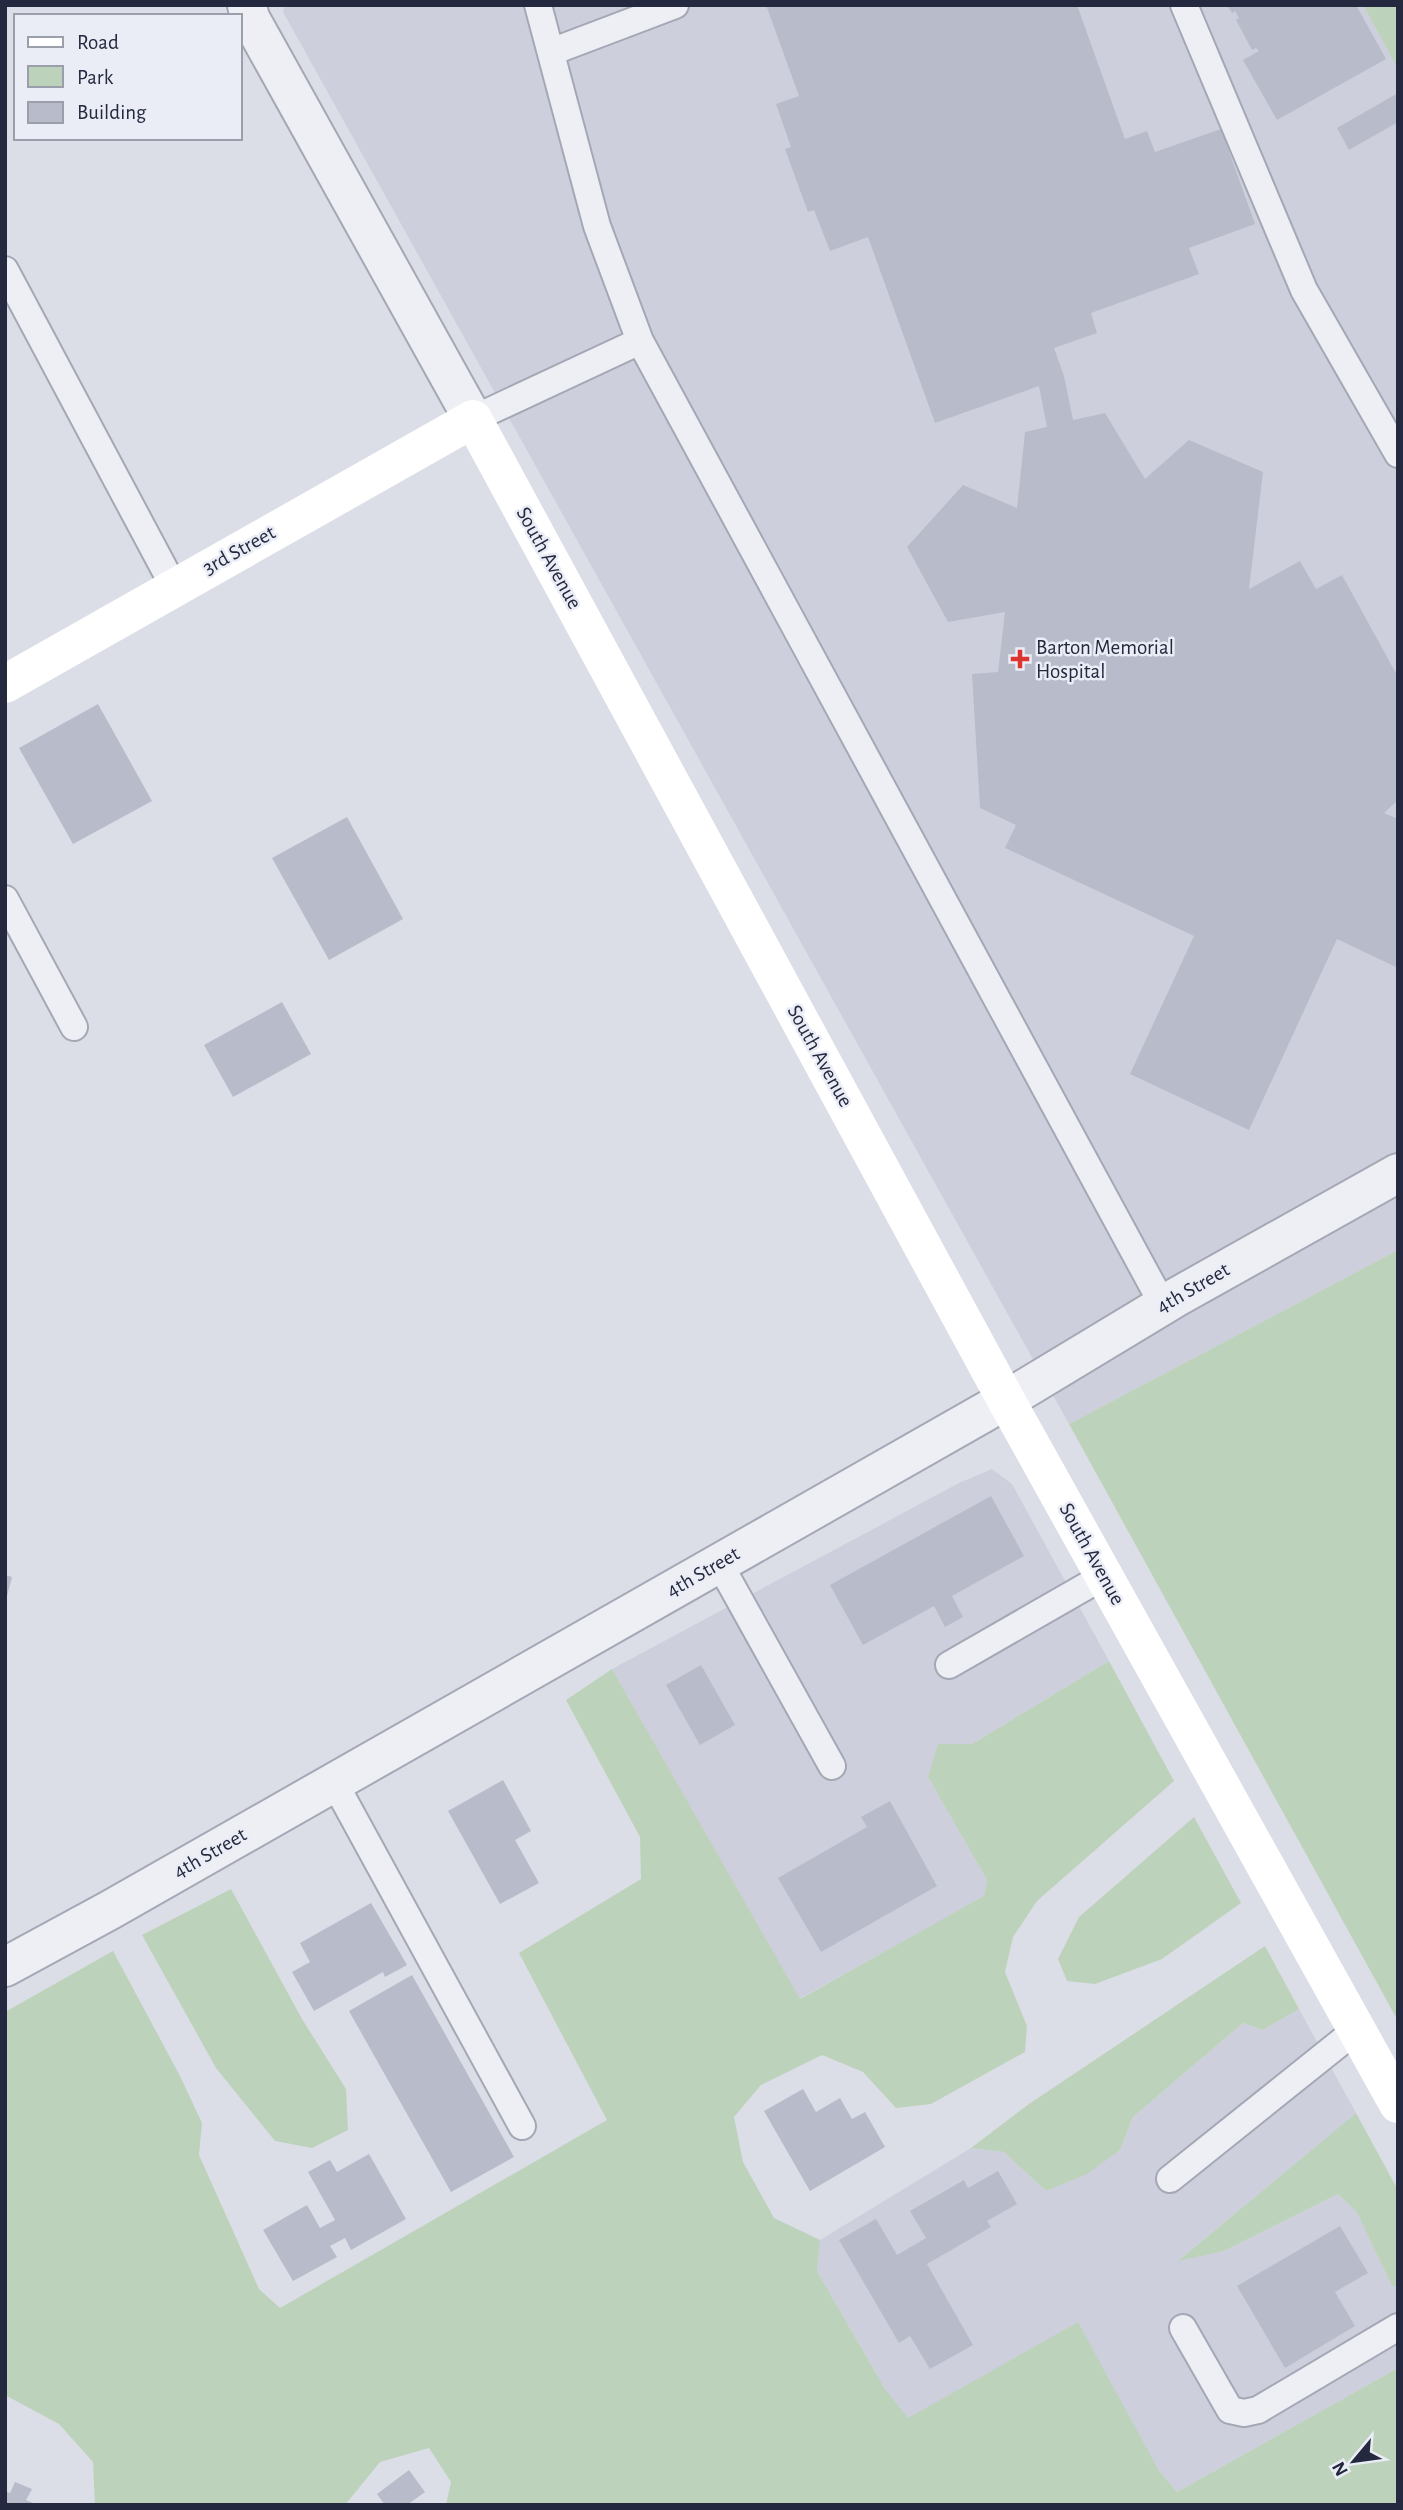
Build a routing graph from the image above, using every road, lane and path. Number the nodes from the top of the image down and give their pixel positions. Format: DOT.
graph roads {
  1 [pos="247,5"];
  2 [pos="538,5"];
  3 [pos="675,5"];
  4 [pos="1184,5"];
  5 [pos="551,52"];
  6 [pos="5,270"];
  7 [pos="640,341"];
  8 [pos="474,419"];
  9 [pos="1398,454"];
  10 [pos="174,587"];
  11 [pos="5,684"];
  12 [pos="5,899"];
  13 [pos="74,1027"];
  14 [pos="1398,1173"];
  15 [pos="1163,1305"];
  16 [pos="1006,1400"];
  17 [pos="719,1563"];
  18 [pos="1104,1576"];
  19 [pos="949,1665"];
  20 [pos="832,1766"];
  21 [pos="334,1782"];
  22 [pos="5,1967"];
  23 [pos="1356,2030"];
  24 [pos="1398,2104"];
  25 [pos="522,2126"];
  26 [pos="1170,2179"];
  27 [pos="1398,2327"];
  28 [pos="1183,2328"];
  1 -- 8 [label="street, South Avenue"];
  2 -- 5 [label="lane"];
  3 -- 5 [label="lane"];
  4 -- 9 [label="lane"];
  5 -- 7 [label="lane"];
  6 -- 10 [label="lane"];
  7 -- 8 [label="lane"];
  7 -- 15 [label="lane"];
  8 -- 10 [label="street, 3rd Street"];
  8 -- 16 [label="street, South Avenue"];
  10 -- 11 [label="street, 3rd Street"];
  12 -- 13 [label="lane"];
  14 -- 15 [label="street, 4th Street"];
  15 -- 16 [label="street, 4th Street"];
  16 -- 17 [label="street, 4th Street"];
  16 -- 18 [label="street, South Avenue"];
  17 -- 20 [label="lane"];
  17 -- 21 [label="street, 4th Street"];
  18 -- 19 [label="lane"];
  18 -- 23 [label="street, South Avenue"];
  21 -- 22 [label="street, 4th Street"];
  21 -- 25 [label="lane"];
  23 -- 24 [label="street, South Avenue"];
  23 -- 26 [label="lane"];
  27 -- 28 [label="lane"];
}
